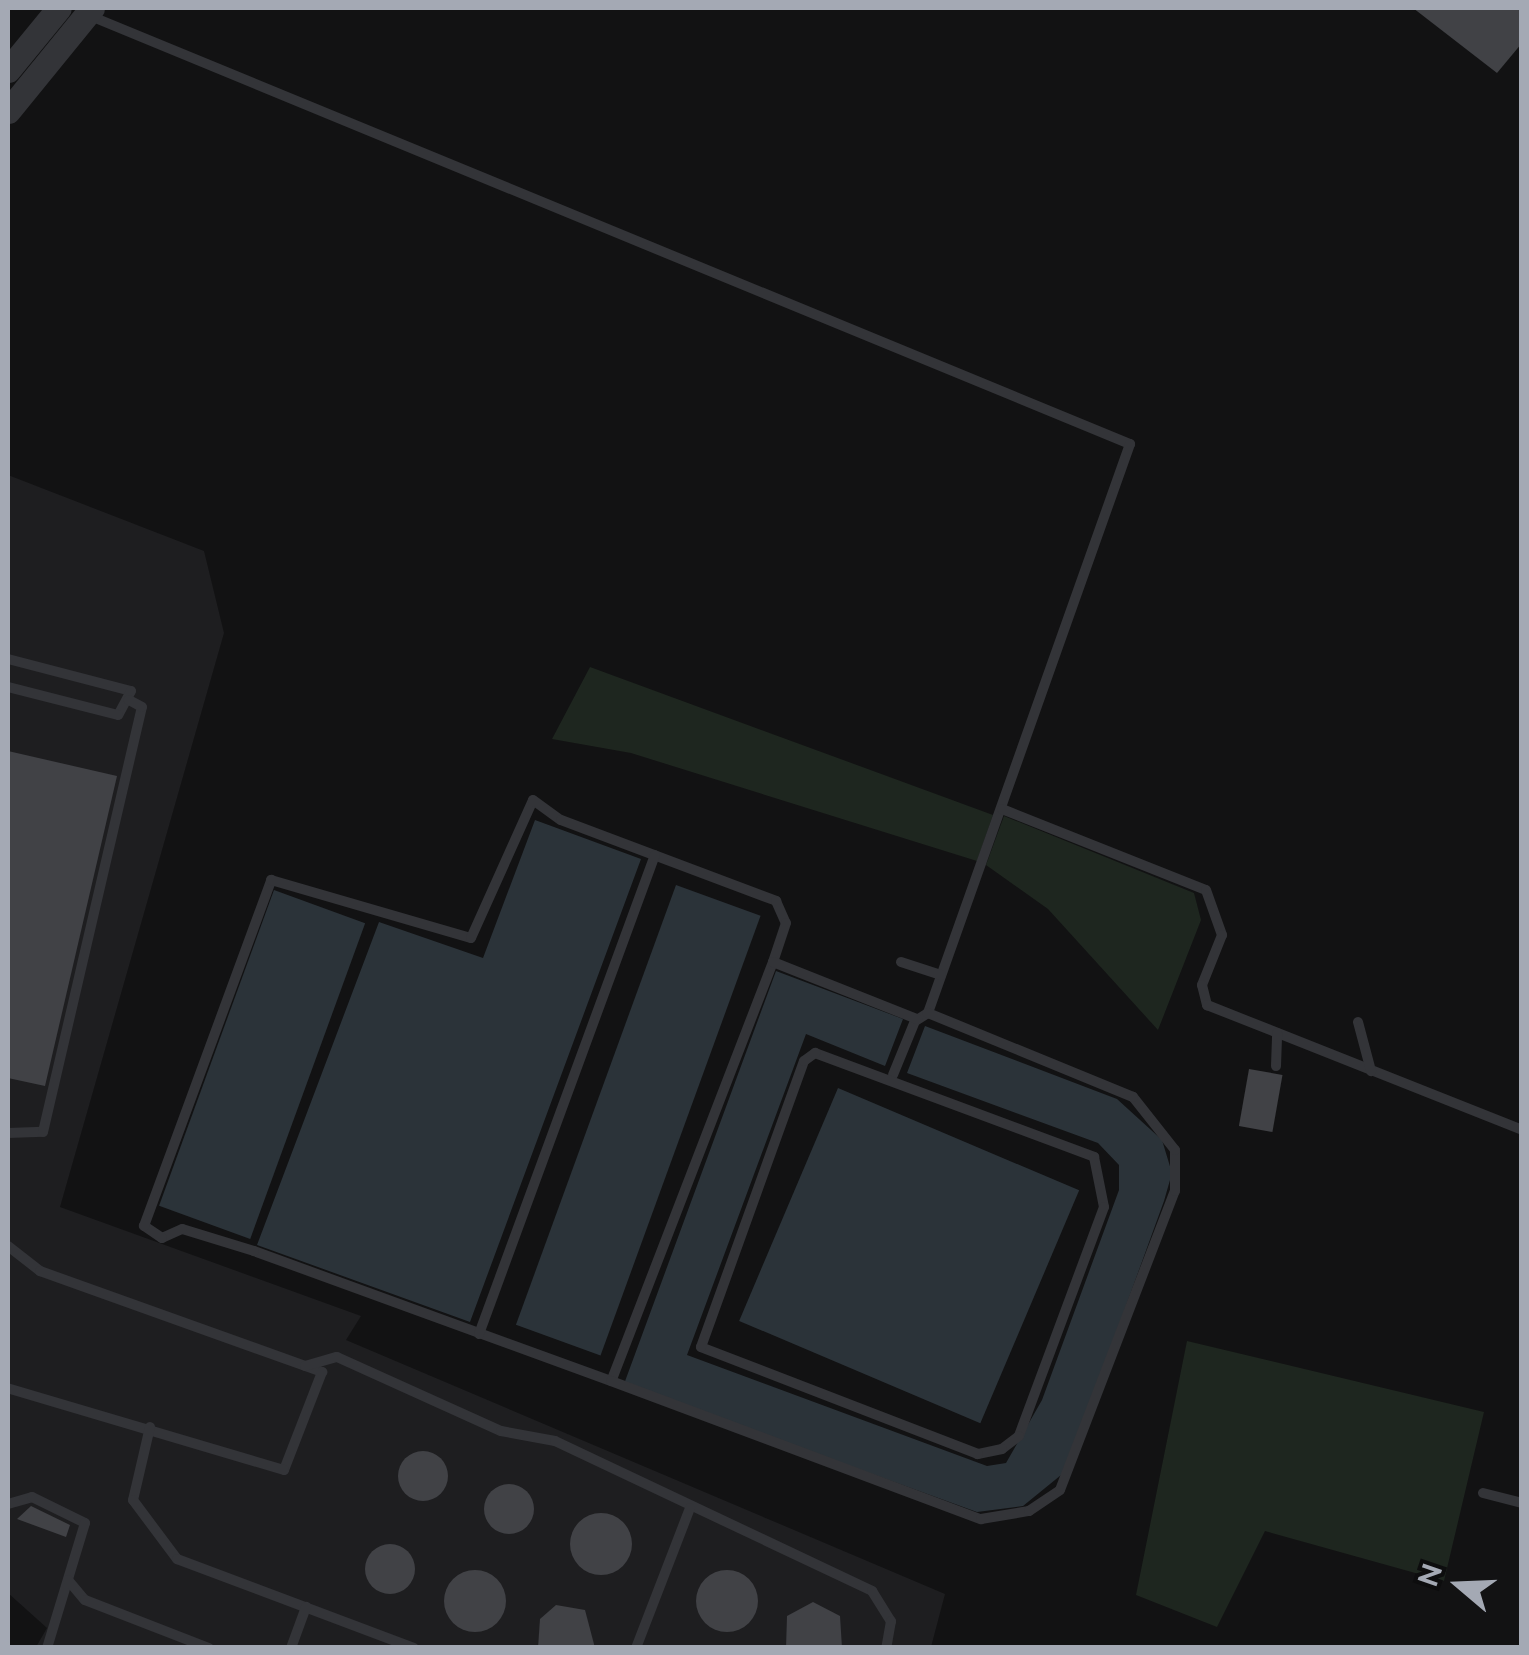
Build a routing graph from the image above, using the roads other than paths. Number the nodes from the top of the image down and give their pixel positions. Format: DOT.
graph roads {
  1 [pos="59,8"];
  2 [pos="90,11"];
  3 [pos="8,70"];
  4 [pos="8,111"];
  5 [pos="8,660"];
  6 [pos="8,687"];
  7 [pos="128,700"];
  8 [pos="1002,810"];
  9 [pos="655,855"];
  10 [pos="773,962"];
  11 [pos="902,962"];
  12 [pos="941,975"];
  13 [pos="922,1016"];
  14 [pos="1358,1022"];
  15 [pos="1277,1034"];
  16 [pos="1276,1066"];
  17 [pos="1371,1071"];
  18 [pos="893,1075"];
  19 [pos="1522,1130"];
  20 [pos="8,1132"];
  21 [pos="8,1246"];
  22 [pos="479,1334"];
  23 [pos="305,1366"];
  24 [pos="611,1380"];
  25 [pos="8,1388"];
  26 [pos="150,1427"];
  27 [pos="1482,1493"];
  28 [pos="1522,1503"];
  29 [pos="8,1504"];
  30 [pos="690,1508"];
  31 [pos="68,1580"];
  32 [pos="306,1608"];
  33 [pos="47,1648"];
  34 [pos="209,1648"];
  35 [pos="291,1648"];
  36 [pos="414,1648"];
  37 [pos="636,1648"];
  38 [pos="886,1648"];
  1 -- 3 [label="street"];
  2 -- 4 [label="street"];
  2 -- 8 [label="lane"];
  5 -- 7 [label="lane"];
  6 -- 7 [label="lane"];
  7 -- 20 [label="lane"];
  8 -- 12 [label="lane"];
  8 -- 15 [label="lane"];
  9 -- 10 [label="lane"];
  9 -- 22 [label="lane"];
  9 -- 22 [label="lane"];
  10 -- 13 [label="lane"];
  10 -- 24 [label="lane"];
  11 -- 12 [label="lane"];
  12 -- 13 [label="lane"];
  13 -- 18 [label="lane"];
  13 -- 24 [label="lane"];
  14 -- 17 [label="lane"];
  15 -- 16 [label="lane"];
  15 -- 17 [label="lane"];
  17 -- 19 [label="lane"];
  18 -- 18 [label="lane"];
  21 -- 23 [label="lane"];
  22 -- 24 [label="lane"];
  23 -- 26 [label="lane"];
  23 -- 30 [label="lane"];
  25 -- 26 [label="lane"];
  26 -- 32 [label="lane"];
  27 -- 28 [label="lane"];
  29 -- 31 [label="lane"];
  30 -- 37 [label="lane"];
  30 -- 38 [label="lane"];
  31 -- 33 [label="lane"];
  31 -- 34 [label="lane"];
  32 -- 35 [label="lane"];
  32 -- 36 [label="lane"];
}
